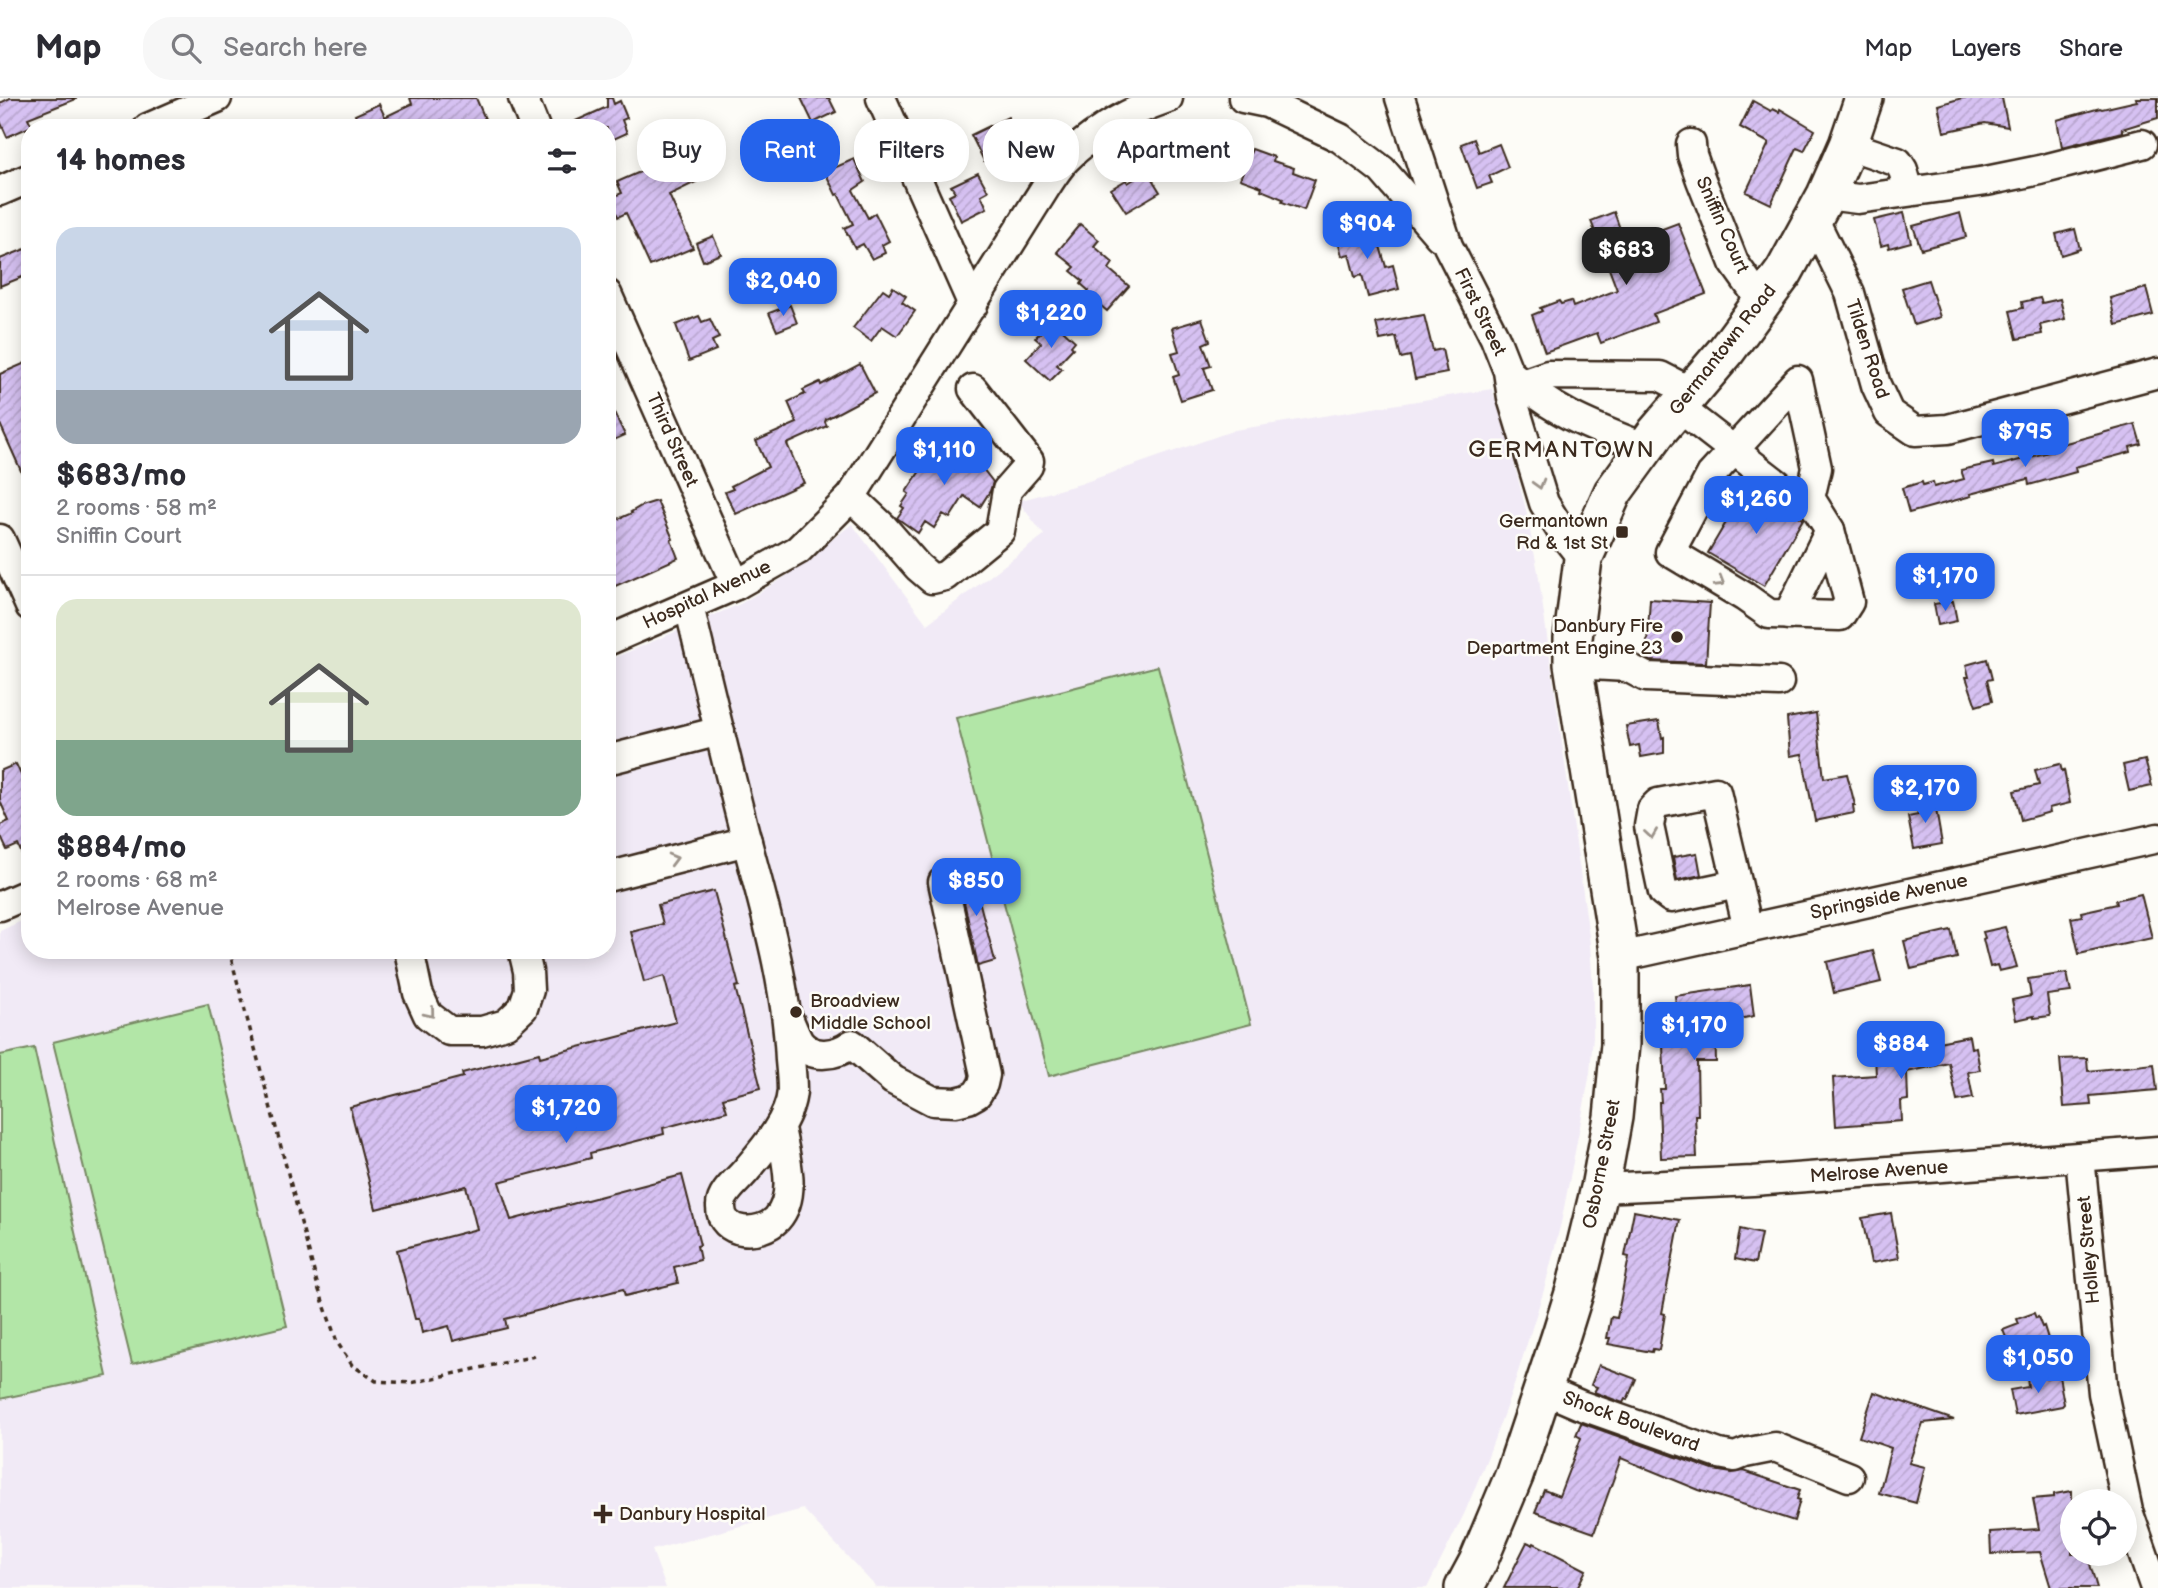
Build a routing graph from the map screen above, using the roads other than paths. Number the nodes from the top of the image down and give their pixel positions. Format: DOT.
graph roads {
  1 [pos="217,98"];
  2 [pos="523,98"];
  3 [pos="881,98"];
  4 [pos="1168,98"];
  5 [pos="1243,98"];
  6 [pos="1400,98"];
  7 [pos="1864,98"];
  8 [pos="164,118"];
  9 [pos="531,119"];
  10 [pos="1691,144"];
  11 [pos="2143,144"];
  12 [pos="1848,145"];
  13 [pos="21,182"];
  14 [pos="0,191"];
  15 [pos="1909,191"];
  16 [pos="1820,208"];
  17 [pos="1448,246"];
  18 [pos="1761,301"];
  19 [pos="973,305"];
  20 [pos="616,315"];
  21 [pos="2158,373"];
  22 [pos="1515,377"];
  23 [pos="973,389"];
  24 [pos="1685,400"];
  25 [pos="1646,448"];
  26 [pos="1733,450"];
  27 [pos="851,497"];
  28 [pos="1810,498"];
  29 [pos="1830,530"];
  30 [pos="0,539"];
  31 [pos="1583,559"];
  32 [pos="736,585"];
  33 [pos="21,586"];
  34 [pos="689,606"];
  35 [pos="1778,614"];
  36 [pos="616,637"];
  37 [pos="1573,651"];
  38 [pos="1779,682"];
  39 [pos="720,731"];
  40 [pos="616,758"];
  41 [pos="2158,838"];
  42 [pos="747,841"];
  43 [pos="616,875"];
  44 [pos="943,882"];
  45 [pos="1737,884"];
  46 [pos="21,897"];
  47 [pos="0,906"];
  48 [pos="1748,929"];
  49 [pos="1620,957"];
  50 [pos="411,959"];
  51 [pos="525,959"];
  52 [pos="789,1020"];
  53 [pos="780,1128"];
  54 [pos="2158,1151"];
  55 [pos="2080,1157"];
  56 [pos="1600,1188"];
  57 [pos="1543,1389"];
  58 [pos="1849,1477"];
  59 [pos="1464,1588"];
  60 [pos="2155,1588"];
  1 -- 8 [label="street"];
  2 -- 9 [label="street"];
  3 -- 19 [label="street"];
  4 -- 19 [label="street, Hospital Avenue"];
  5 -- 17 [label="street"];
  6 -- 17 [label="street, First Street"];
  7 -- 12 [label="main road, Germantown Road"];
  10 -- 18 [label="street, Sniffin Court"];
  11 -- 15 [label="street"];
  12 -- 15 [label="street"];
  12 -- 16 [label="main road, Germantown Road"];
  13 -- 14 [label="street"];
  15 -- 16 [label="street"];
  16 -- 18 [label="main road, Germantown Road"];
  16 -- 21 [label="street, Tilden Road"];
  17 -- 22 [label="street, First Street"];
  18 -- 24 [label="main road, Germantown Road"];
  19 -- 27 [label="street, Hospital Avenue"];
  20 -- 32 [label="street, Third Street"];
  22 -- 24 [label="street"];
  22 -- 25 [label="street"];
  22 -- 31 [label="street, First Street, one-way"];
  23 -- 27 [label="street"];
  24 -- 25 [label="main road, Germantown Road"];
  24 -- 26 [label="street"];
  25 -- 31 [label="main road, Germantown Road"];
  26 -- 28 [label="street"];
  26 -- 28 [label="street"];
  26 -- 35 [label="street, one-way"];
  27 -- 32 [label="street, Hospital Avenue"];
  28 -- 29 [label="street"];
  29 -- 35 [label="street"];
  29 -- 35 [label="street"];
  30 -- 33 [label="street"];
  31 -- 37 [label="main road, Germantown Road"];
  32 -- 34 [label="street, Hospital Avenue"];
  34 -- 36 [label="street, Hospital Avenue"];
  34 -- 39 [label="street"];
  37 -- 38 [label="street"];
  37 -- 49 [label="main road, Osborne Street"];
  39 -- 40 [label="street"];
  39 -- 42 [label="street"];
  41 -- 48 [label="street, Springside Avenue"];
  43 -- 42 [label="street, one-way"];
  42 -- 52 [label="street"];
  44 -- 52 [label="street"];
  45 -- 48 [label="street"];
  46 -- 47 [label="street"];
  48 -- 49 [label="street, Springside Avenue"];
  49 -- 56 [label="main road, Osborne Street"];
  50 -- 51 [label="street, one-way"];
  52 -- 53 [label="street"];
  54 -- 55 [label="street, Melrose Avenue"];
  55 -- 56 [label="street, Melrose Avenue"];
  55 -- 60 [label="street, Holley Street"];
  56 -- 57 [label="main road, Osborne Street"];
  57 -- 58 [label="street, Shock Boulevard"];
  57 -- 59 [label="main road, Osborne Street"];
}
